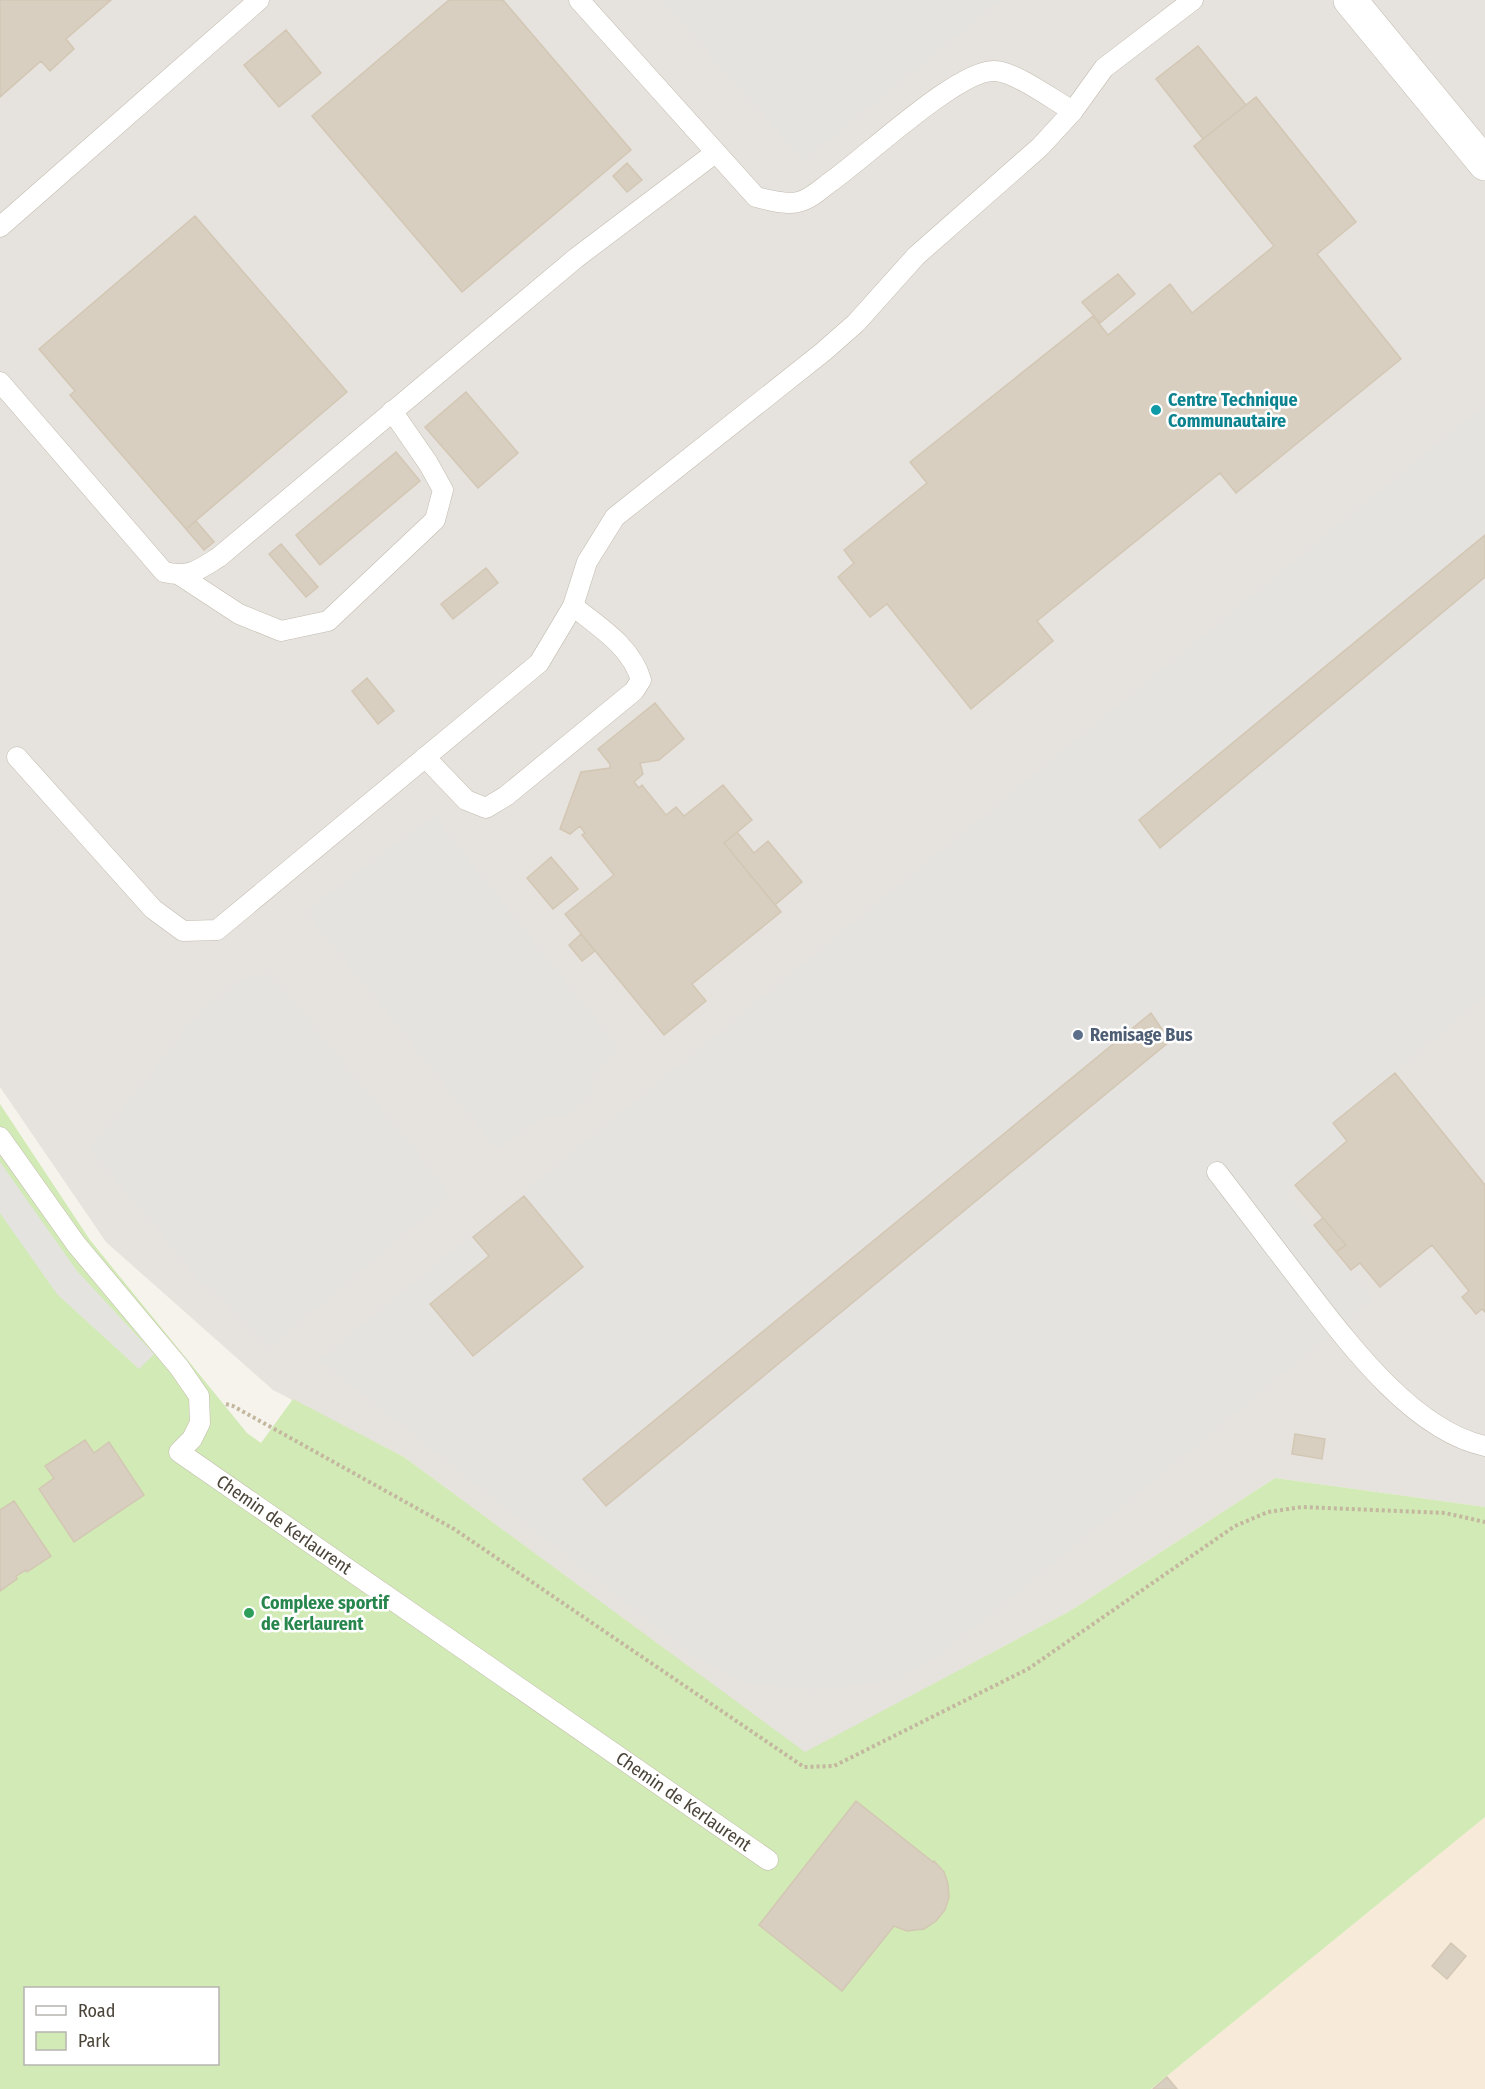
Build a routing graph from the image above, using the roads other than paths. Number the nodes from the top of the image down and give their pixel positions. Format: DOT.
graph roads {
  1 [pos="259,0"];
  2 [pos="579,0"];
  3 [pos="1193,0"];
  4 [pos="1350,0"];
  5 [pos="1072,111"];
  6 [pos="715,153"];
  7 [pos="1485,164"];
  8 [pos="0,227"];
  9 [pos="0,382"];
  10 [pos="392,411"];
  11 [pos="181,576"];
  12 [pos="573,606"];
  13 [pos="17,757"];
  14 [pos="425,757"];
  15 [pos="0,1137"];
  16 [pos="1217,1172"];
  17 [pos="1485,1446"];
  18 [pos="768,1860"];
  1 -- 8 [label="lane"];
  2 -- 6 [label="lane"];
  3 -- 5 [label="lane"];
  4 -- 7 [label="street"];
  5 -- 6 [label="lane"];
  5 -- 12 [label="lane"];
  6 -- 10 [label="lane"];
  9 -- 11 [label="lane"];
  10 -- 11 [label="lane"];
  10 -- 11 [label="lane"];
  12 -- 14 [label="lane"];
  12 -- 14 [label="lane"];
  13 -- 14 [label="lane"];
  15 -- 18 [label="lane, Chemin de Kerlaurent"];
  16 -- 17 [label="lane"];
}
